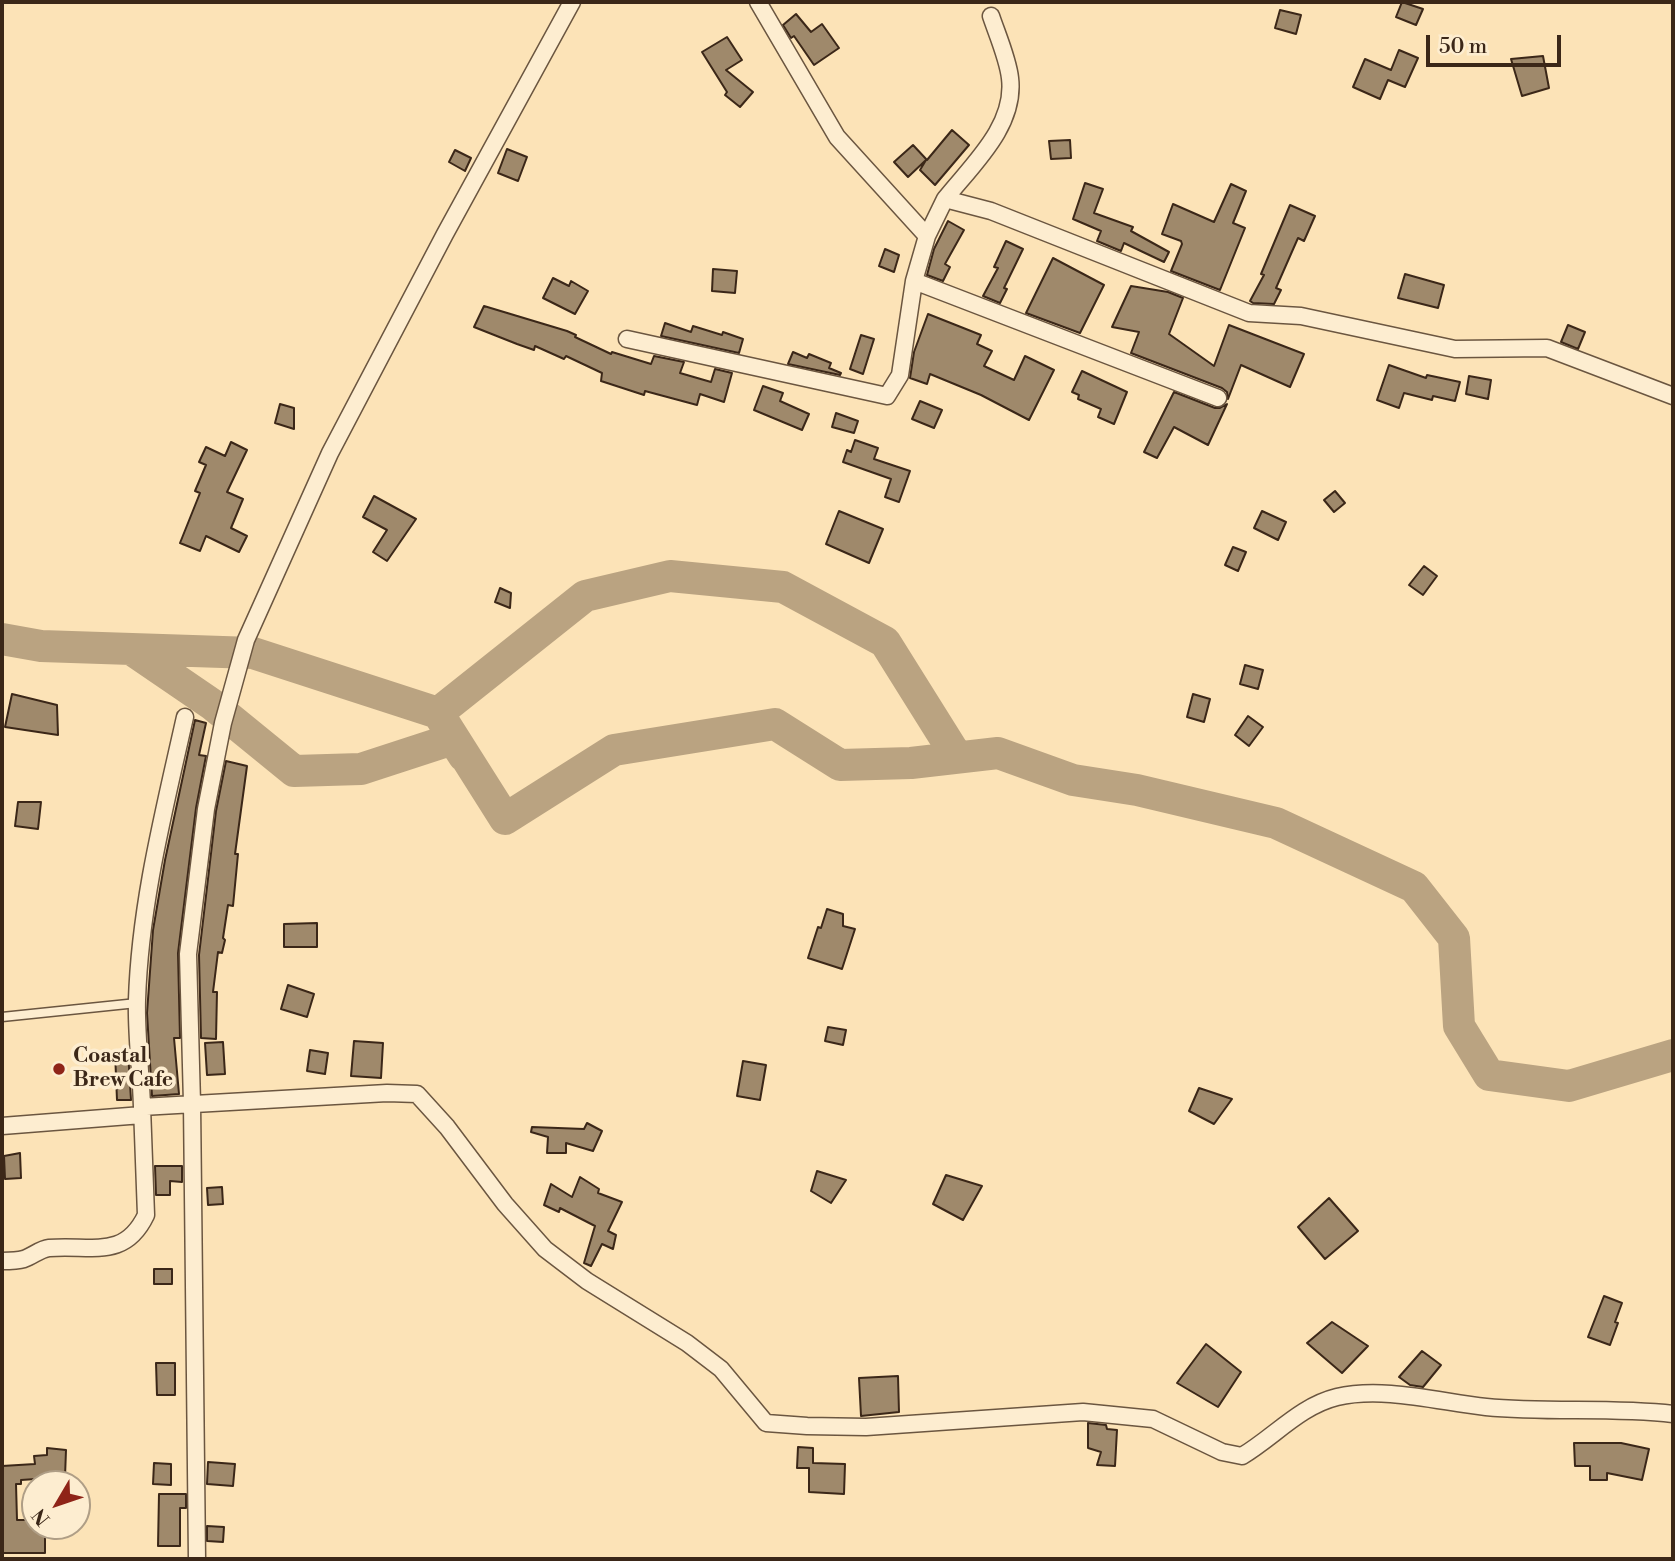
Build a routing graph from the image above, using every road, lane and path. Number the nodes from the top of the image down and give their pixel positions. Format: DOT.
graph roads {
  1 [pos="572,2"];
  2 [pos="758,2"];
  3 [pos="991,16"];
  4 [pos="945,199"];
  5 [pos="927,236"];
  6 [pos="914,281"];
  7 [pos="627,339"];
  8 [pos="1673,396"];
  9 [pos="1218,398"];
  10 [pos="185,717"];
  11 [pos="137,1003"];
  12 [pos="2,1017"];
  13 [pos="192,1103"];
  14 [pos="142,1111"];
  15 [pos="2,1126"];
  16 [pos="2,1261"];
  17 [pos="1673,1414"];
  18 [pos="197,1559"];
  1 -- 13 [label="street"];
  2 -- 5 [label="street"];
  3 -- 4 [label="street"];
  4 -- 5 [label="street"];
  4 -- 8 [label="street"];
  5 -- 6 [label="street"];
  6 -- 7 [label="street"];
  6 -- 9 [label="street"];
  10 -- 11 [label="street"];
  11 -- 12 [label="lane"];
  11 -- 14 [label="street"];
  13 -- 14 [label="street"];
  13 -- 17 [label="street"];
  13 -- 18 [label="street"];
  14 -- 15 [label="street"];
  14 -- 16 [label="street"];
}
